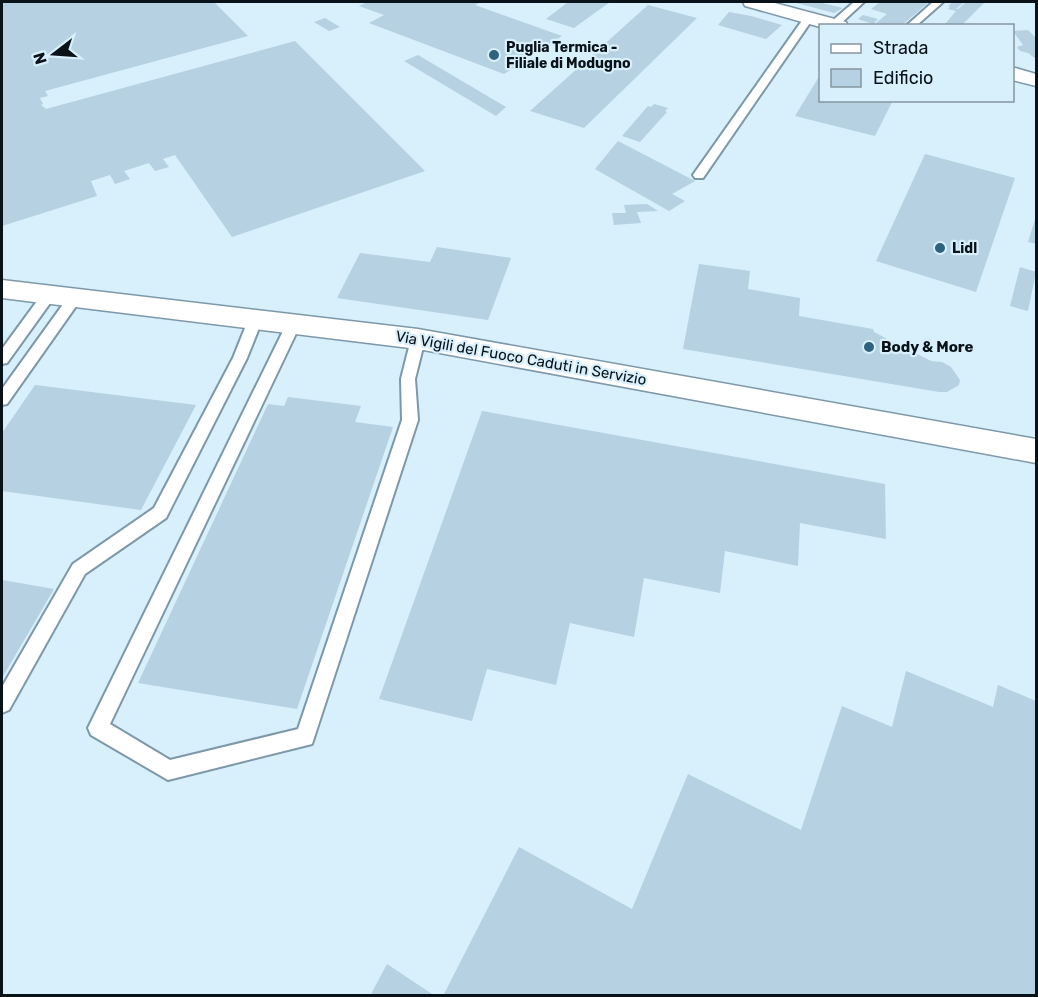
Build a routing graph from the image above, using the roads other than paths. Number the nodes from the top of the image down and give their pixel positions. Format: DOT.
graph roads {
  1 [pos="752,2"];
  2 [pos="853,2"];
  3 [pos="938,2"];
  4 [pos="809,17"];
  5 [pos="834,24"];
  6 [pos="838,24"];
  7 [pos="912,24"];
  8 [pos="1014,74"];
  9 [pos="1036,80"];
  10 [pos="699,175"];
  11 [pos="2,289"];
  12 [pos="61,298"];
  13 [pos="256,318"];
  14 [pos="294,323"];
  15 [pos="418,339"];
  16 [pos="2,359"];
  17 [pos="2,400"];
  18 [pos="1036,451"];
  19 [pos="2,704"];
  1 -- 4 [label="street"];
  2 -- 6 [label="lane"];
  3 -- 7 [label="lane"];
  4 -- 5 [label="street"];
  4 -- 10 [label="lane"];
  8 -- 9 [label="street"];
  11 -- 12 [label="street, Via Vigili del Fuoco Caduti in Servizio"];
  12 -- 13 [label="street, Via Vigili del Fuoco Caduti in Servizio"];
  12 -- 16 [label="lane"];
  12 -- 17 [label="lane"];
  13 -- 14 [label="street, Via Vigili del Fuoco Caduti in Servizio"];
  13 -- 19 [label="lane"];
  14 -- 15 [label="street, Via Vigili del Fuoco Caduti in Servizio"];
  14 -- 15 [label="lane"];
  15 -- 18 [label="street, Via Vigili del Fuoco Caduti in Servizio"];
}
